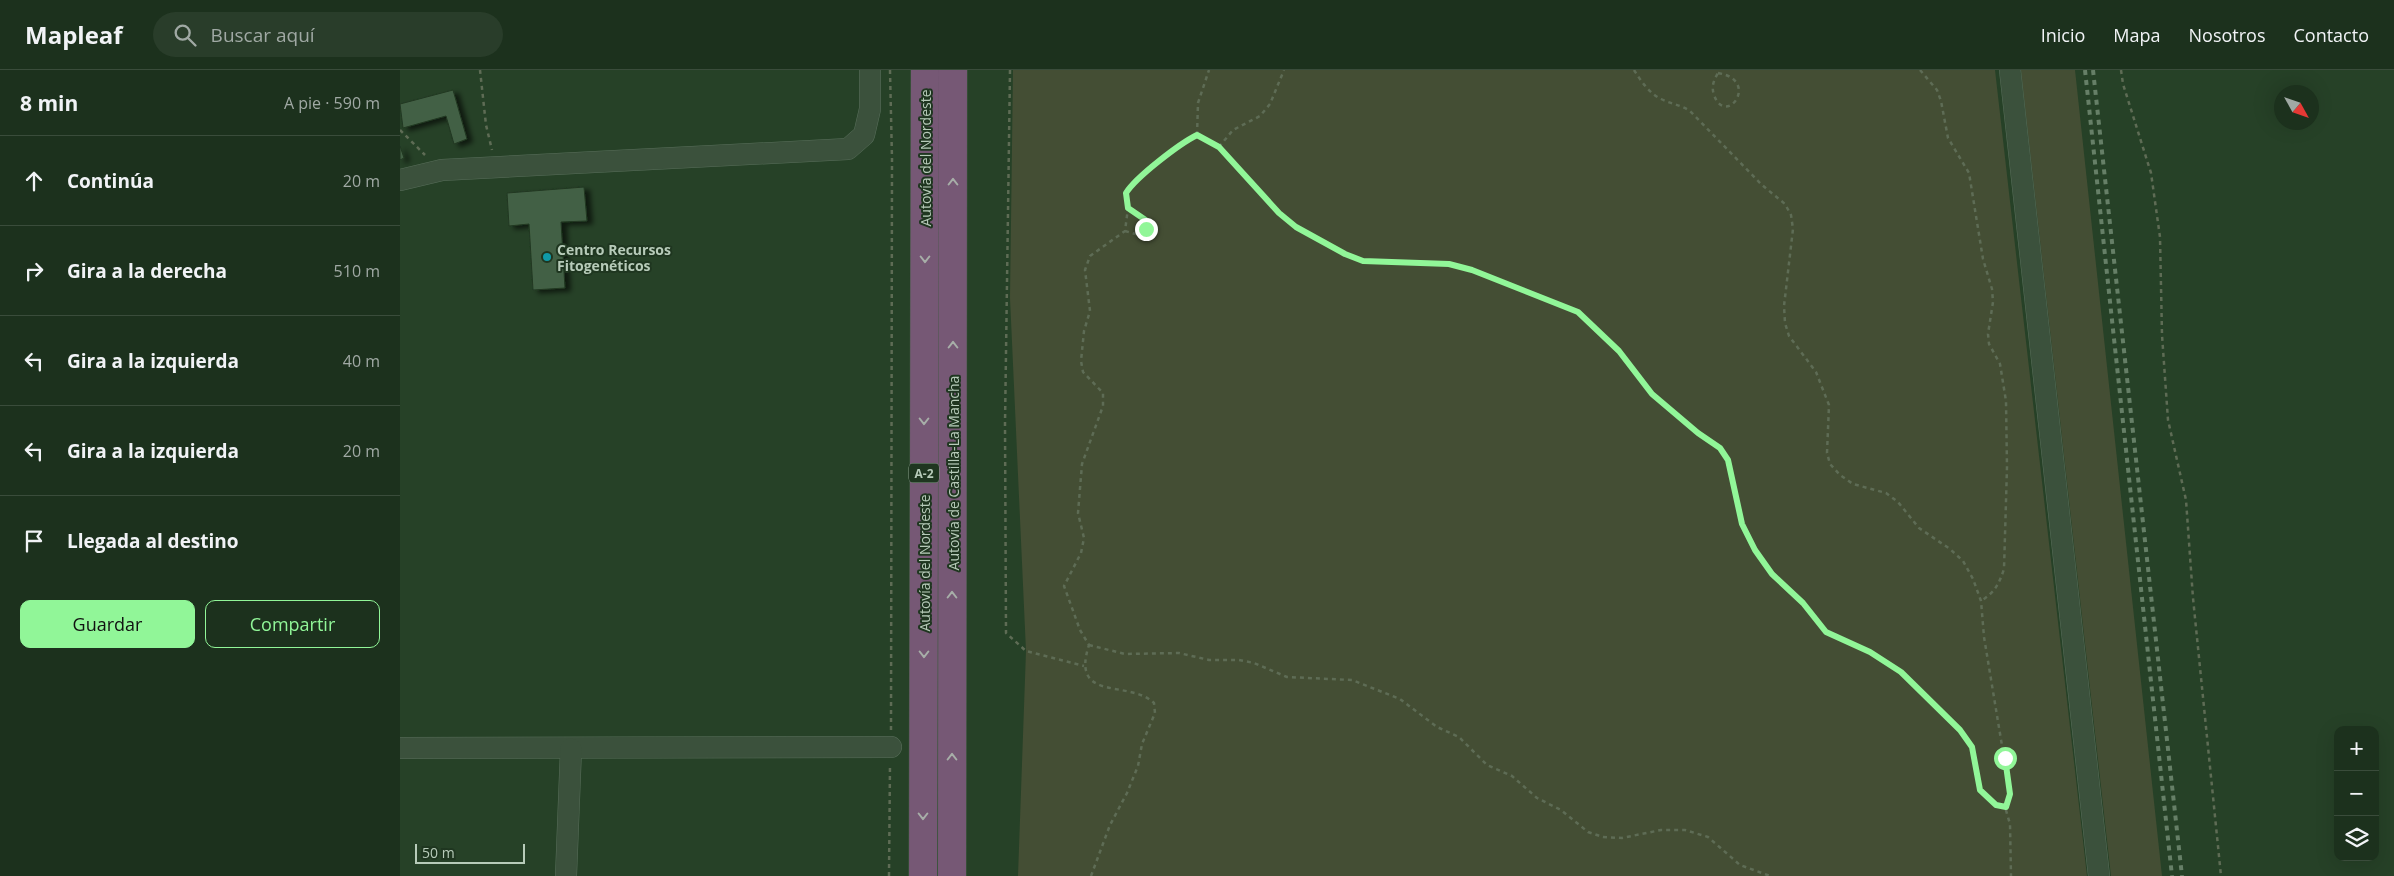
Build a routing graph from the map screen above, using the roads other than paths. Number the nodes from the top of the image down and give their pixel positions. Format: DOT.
graph roads {
  1 [pos="870,70"];
  2 [pos="925,70"];
  3 [pos="954,70"];
  4 [pos="2010,70"];
  5 [pos="400,180"];
  6 [pos="891,747"];
  7 [pos="400,748"];
  8 [pos="572,749"];
  9 [pos="566,876"];
  10 [pos="923,876"];
  11 [pos="952,876"];
  12 [pos="2099,876"];
  1 -- 5 [label="street"];
  2 -- 10 [label="highway, Autovía del Nordeste / A-2, one-way"];
  11 -- 3 [label="highway, Autovía de Castilla-La Mancha / A-2, one-way"];
  4 -- 12 [label="street"];
  6 -- 8 [label="street"];
  7 -- 8 [label="street"];
  8 -- 9 [label="street"];
}
